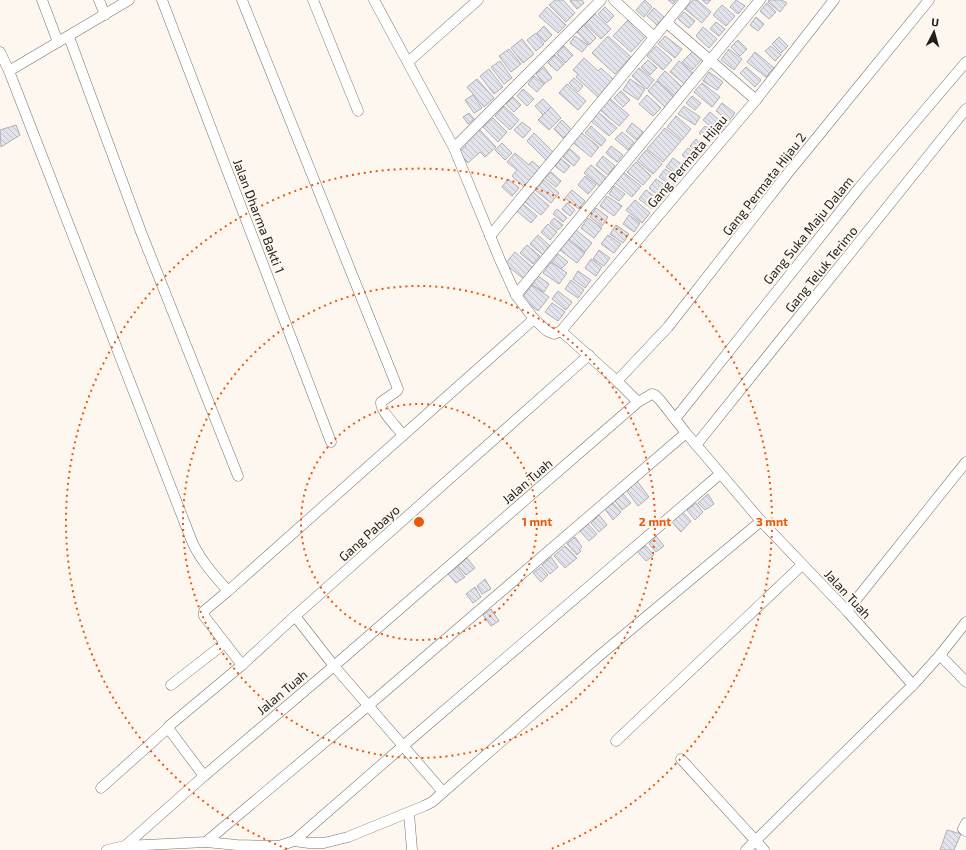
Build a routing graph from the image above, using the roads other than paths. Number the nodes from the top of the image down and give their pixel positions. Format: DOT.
graph roads {
  1 [pos="42,0"];
  2 [pos="99,0"];
  3 [pos="128,0"];
  4 [pos="162,0"];
  5 [pos="242,0"];
  6 [pos="313,0"];
  7 [pos="374,0"];
  8 [pos="478,0"];
  9 [pos="601,0"];
  10 [pos="614,0"];
  11 [pos="685,0"];
  12 [pos="760,0"];
  13 [pos="834,0"];
  14 [pos="929,0"];
  15 [pos="105,15"];
  16 [pos="666,23"];
  17 [pos="68,37"];
  18 [pos="654,38"];
  19 [pos="58,42"];
  20 [pos="0,52"];
  21 [pos="710,61"];
  22 [pos="408,62"];
  23 [pos="966,62"];
  24 [pos="9,71"];
  25 [pos="756,100"];
  26 [pos="966,109"];
  27 [pos="358,111"];
  28 [pos="454,148"];
  29 [pos="490,236"];
  30 [pos="516,296"];
  31 [pos="534,319"];
  32 [pos="557,333"];
  33 [pos="589,355"];
  34 [pos="617,381"];
  35 [pos="638,402"];
  36 [pos="675,419"];
  37 [pos="686,433"];
  38 [pos="403,435"];
  39 [pos="331,442"];
  40 [pos="696,446"];
  41 [pos="966,462"];
  42 [pos="720,474"];
  43 [pos="238,476"];
  44 [pos="761,521"];
  45 [pos="802,564"];
  46 [pos="228,591"];
  47 [pos="847,612"];
  48 [pos="295,616"];
  49 [pos="966,622"];
  50 [pos="225,642"];
  51 [pos="940,655"];
  52 [pos="242,665"];
  53 [pos="334,666"];
  54 [pos="966,682"];
  55 [pos="171,685"];
  56 [pos="913,685"];
  57 [pos="369,705"];
  58 [pos="169,729"];
  59 [pos="616,741"];
  60 [pos="403,746"];
  61 [pos="681,759"];
  62 [pos="204,776"];
  63 [pos="101,788"];
  64 [pos="443,792"];
  65 [pos="409,813"];
  66 [pos="966,824"];
  67 [pos="966,831"];
  68 [pos="294,841"];
  69 [pos="756,841"];
  70 [pos="211,845"];
  71 [pos="125,846"];
  72 [pos="279,848"];
  73 [pos="107,850"];
  74 [pos="412,850"];
  75 [pos="746,850"];
  76 [pos="764,850"];
  1 -- 19 [label="street"];
  2 -- 15 [label="street"];
  3 -- 15 [label="street"];
  4 -- 39 [label="street, Jalan Dharma Bakti 1"];
  5 -- 38 [label="street"];
  6 -- 27 [label="street"];
  7 -- 22 [label="street"];
  8 -- 22 [label="street"];
  9 -- 28 [label="street"];
  10 -- 18 [label="street"];
  11 -- 16 [label="street"];
  12 -- 21 [label="street"];
  13 -- 25 [label="street, Gang Permata Hijau"];
  14 -- 34 [label="street, Gang Permata Hijau 2"];
  15 -- 17 [label="street"];
  16 -- 18 [label="street"];
  16 -- 21 [label="street"];
  17 -- 19 [label="street"];
  17 -- 43 [label="street"];
  18 -- 29 [label="street"];
  19 -- 24 [label="street"];
  20 -- 24 [label="street"];
  21 -- 25 [label="street"];
  21 -- 30 [label="street"];
  22 -- 28 [label="street"];
  23 -- 36 [label="street, Gang Suka Maju Dalam"];
  24 -- 46 [label="street"];
  25 -- 32 [label="street, Gang Permata Hijau"];
  26 -- 40 [label="street, Gang Teluk Terimo"];
  28 -- 29 [label="street"];
  29 -- 30 [label="street"];
  30 -- 31 [label="street"];
  31 -- 32 [label="street"];
  31 -- 38 [label="street"];
  32 -- 33 [label="street"];
  33 -- 34 [label="street"];
  33 -- 48 [label="street, Gang Pabayo"];
  34 -- 35 [label="street"];
  35 -- 36 [label="street, Jalan Tuah"];
  35 -- 53 [label="street, Jalan Tuah"];
  36 -- 37 [label="street, Jalan Tuah"];
  37 -- 40 [label="street, Jalan Tuah"];
  37 -- 57 [label="street"];
  38 -- 46 [label="street"];
  40 -- 42 [label="street, Jalan Tuah"];
  41 -- 47 [label="street"];
  42 -- 44 [label="street, Jalan Tuah"];
  42 -- 60 [label="street"];
  44 -- 45 [label="street, Jalan Tuah"];
  44 -- 64 [label="street"];
  45 -- 47 [label="street, Jalan Tuah"];
  45 -- 59 [label="street"];
  46 -- 50 [label="street"];
  47 -- 56 [label="street, Jalan Tuah"];
  48 -- 52 [label="street, Gang Pabayo"];
  48 -- 53 [label="street"];
  49 -- 51 [label="street"];
  50 -- 52 [label="street"];
  50 -- 55 [label="street"];
  51 -- 54 [label="street"];
  51 -- 56 [label="street"];
  52 -- 58 [label="street, Gang Pabayo"];
  53 -- 57 [label="street"];
  53 -- 62 [label="street, Jalan Tuah"];
  56 -- 69 [label="street"];
  57 -- 60 [label="street"];
  57 -- 70 [label="street"];
  58 -- 62 [label="street"];
  58 -- 63 [label="street, Gang Pabayo"];
  60 -- 64 [label="street"];
  60 -- 68 [label="street"];
  61 -- 69 [label="street"];
  62 -- 71 [label="street, Jalan Tuah"];
  64 -- 65 [label="street"];
  65 -- 68 [label="street"];
  65 -- 74 [label="street"];
  66 -- 67 [label="street"];
  68 -- 72 [label="street"];
  69 -- 75 [label="street"];
  69 -- 76 [label="street"];
  70 -- 71 [label="street"];
  70 -- 72 [label="street"];
  71 -- 73 [label="street"];
}
